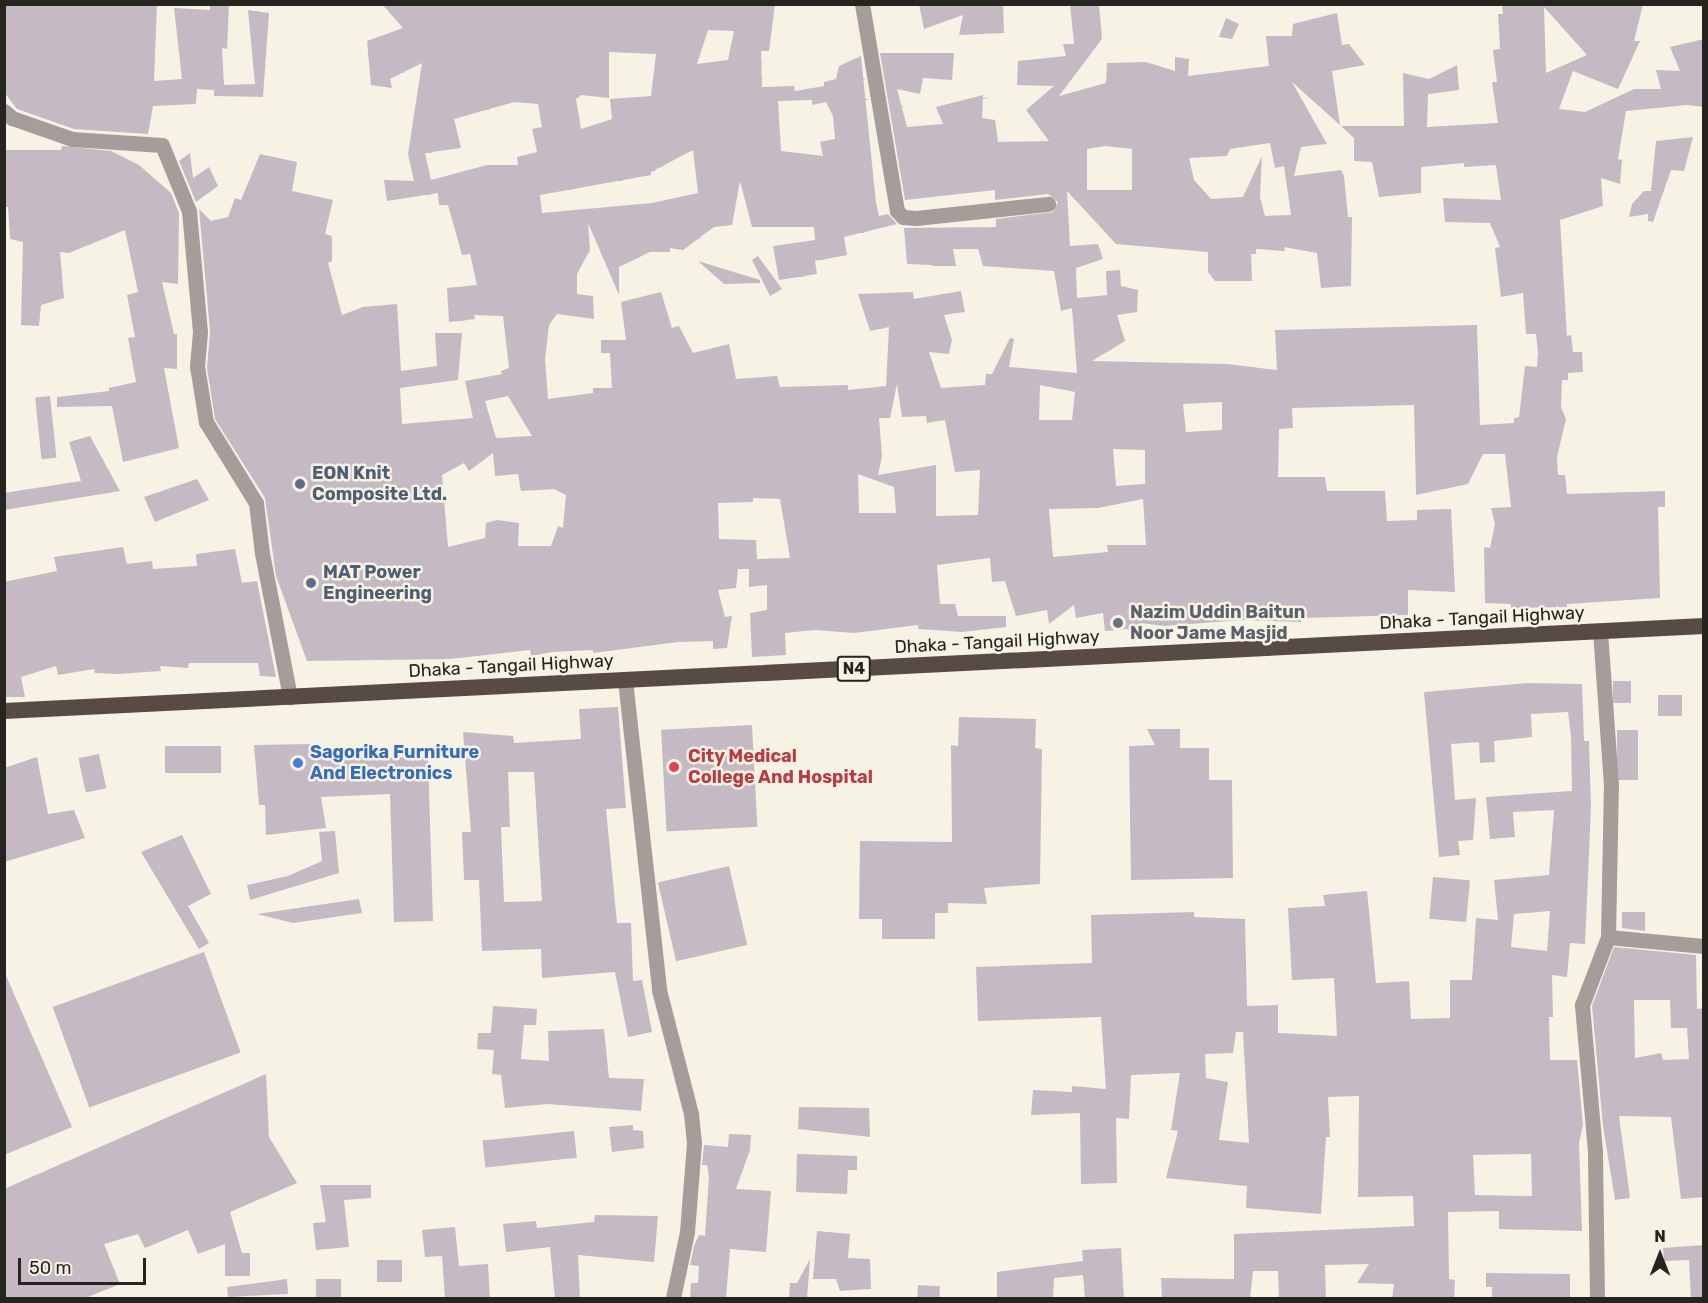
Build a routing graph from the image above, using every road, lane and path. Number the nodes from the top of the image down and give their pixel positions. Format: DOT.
graph roads {
  1 [pos="862,4"];
  2 [pos="4,111"];
  3 [pos="1048,204"];
  4 [pos="1704,626"];
  5 [pos="1600,632"];
  6 [pos="625,680"];
  7 [pos="290,697"];
  8 [pos="4,711"];
  9 [pos="1608,937"];
  10 [pos="1704,946"];
  11 [pos="673,1299"];
  12 [pos="1597,1299"];
  1 -- 3 [label="street"];
  2 -- 7 [label="street"];
  4 -- 5 [label="highway, Dhaka - Tangail Highway / N4"];
  5 -- 6 [label="highway, Dhaka - Tangail Highway / N4"];
  5 -- 9 [label="street"];
  6 -- 7 [label="highway, Dhaka - Tangail Highway / N4"];
  6 -- 11 [label="street"];
  7 -- 8 [label="highway, Dhaka - Tangail Highway / N4"];
  9 -- 10 [label="street"];
  9 -- 12 [label="street"];
}
